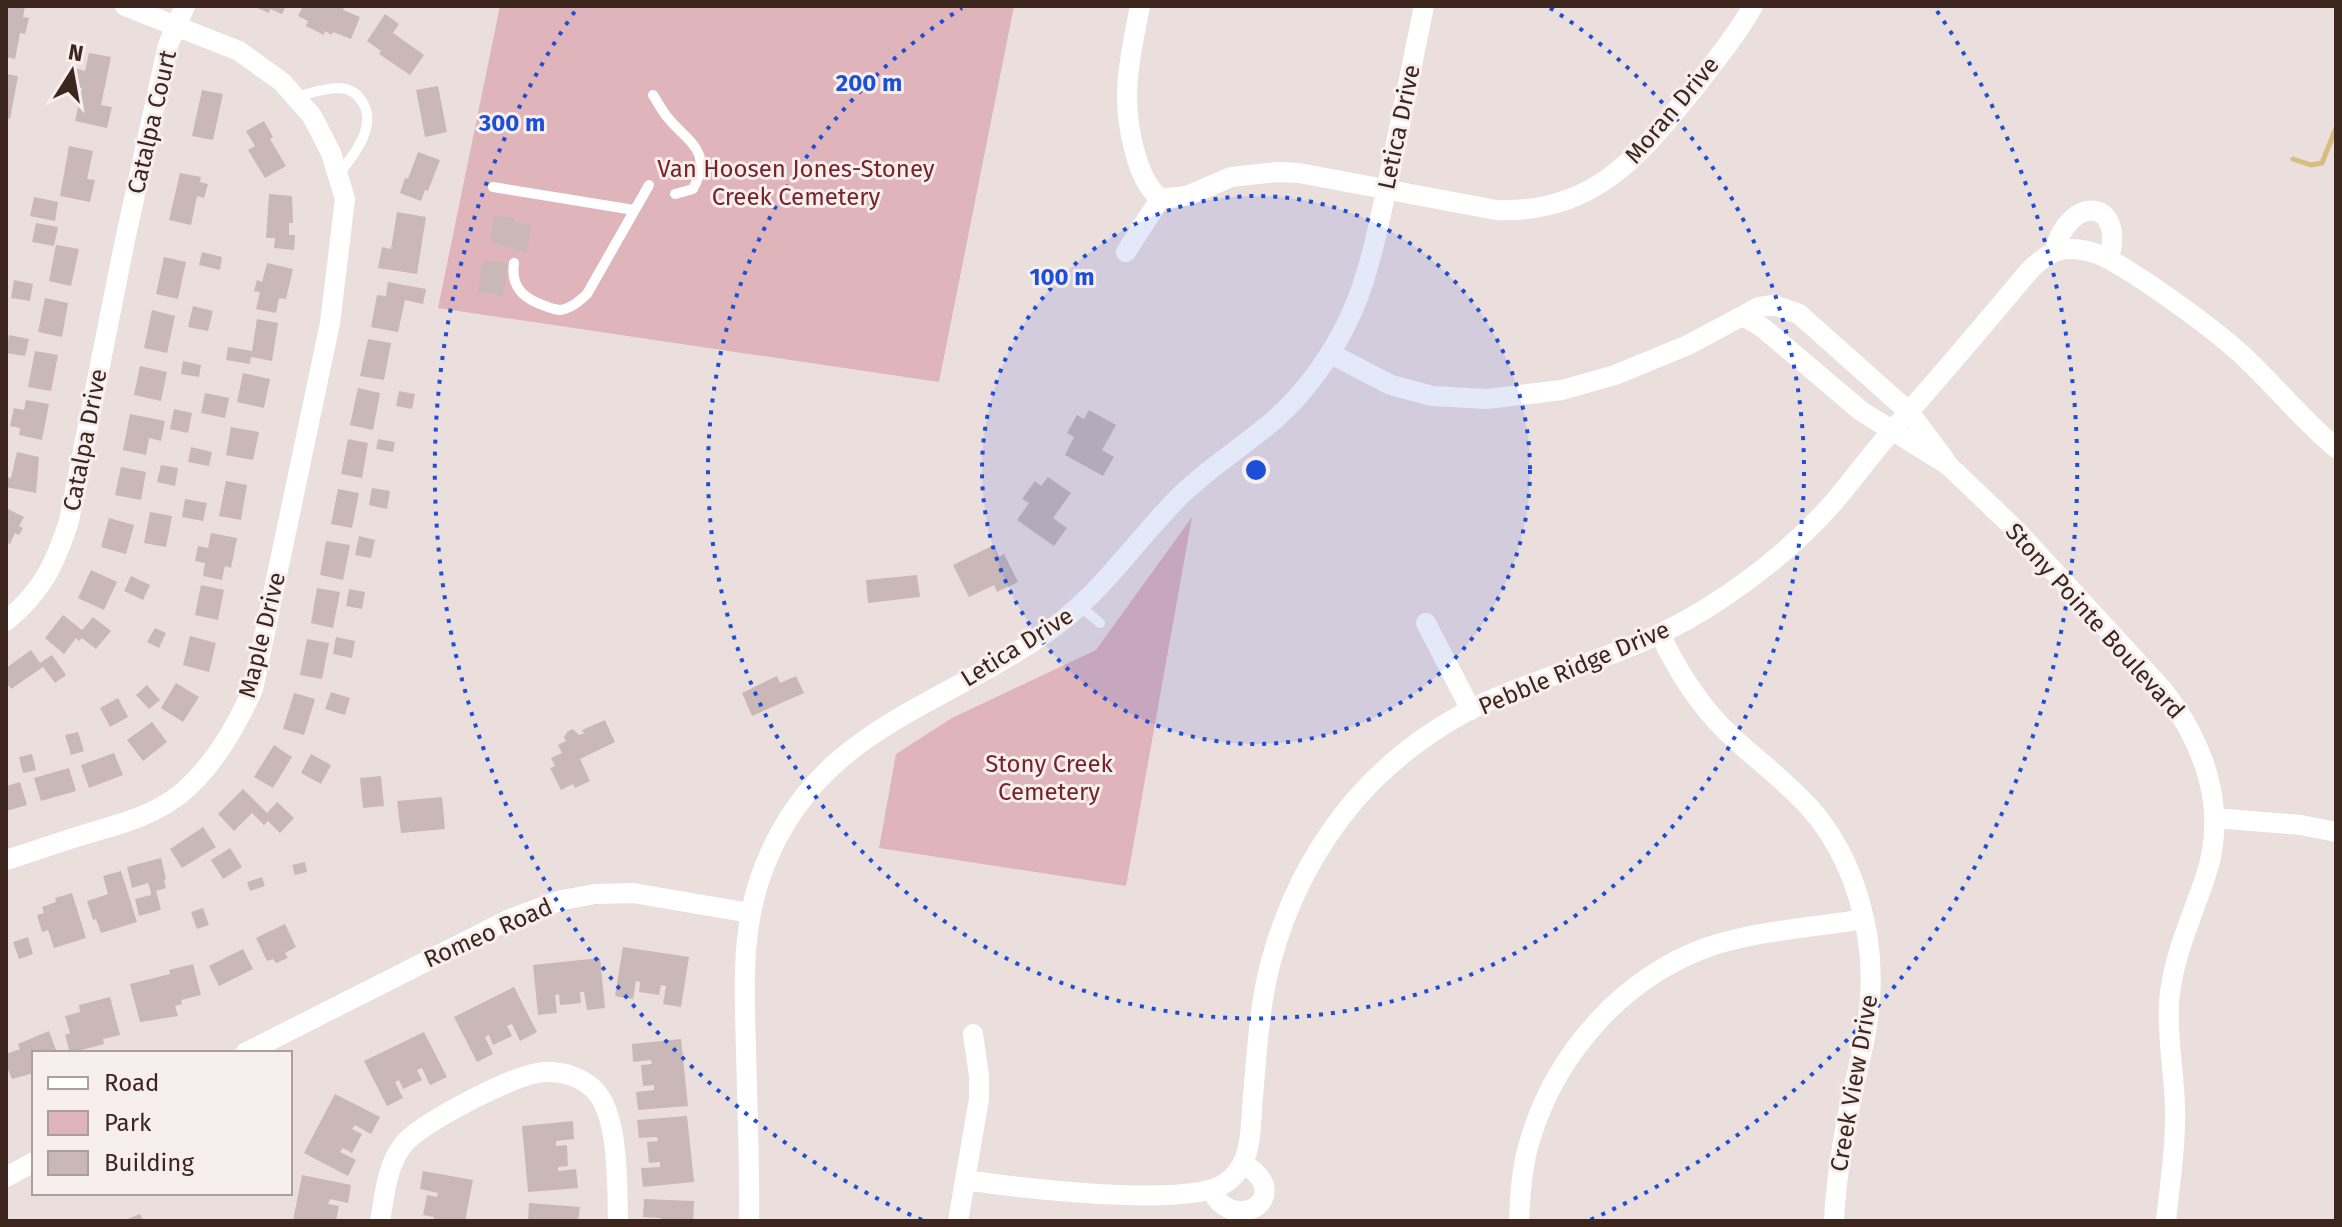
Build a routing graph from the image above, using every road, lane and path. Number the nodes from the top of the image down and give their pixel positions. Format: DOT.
graph roads {
  1 [pos="125,6"];
  2 [pos="185,6"];
  3 [pos="1140,6"];
  4 [pos="1424,6"];
  5 [pos="1753,6"];
  6 [pos="177,28"];
  7 [pos="653,95"];
  8 [pos="296,97"];
  9 [pos="338,176"];
  10 [pos="649,185"];
  11 [pos="493,187"];
  12 [pos="1386,190"];
  13 [pos="675,194"];
  14 [pos="1160,199"];
  15 [pos="634,210"];
  16 [pos="125,240"];
  17 [pos="1126,252"];
  18 [pos="2054,252"];
  19 [pos="2109,258"];
  20 [pos="514,263"];
  21 [pos="1743,316"];
  22 [pos="1331,354"];
  23 [pos="1909,412"];
  24 [pos="1891,432"];
  25 [pos="2336,448"];
  26 [pos="1948,465"];
  27 [pos="1081,607"];
  28 [pos="6,621"];
  29 [pos="1100,623"];
  30 [pos="1426,623"];
  31 [pos="1660,634"];
  32 [pos="1471,710"];
  33 [pos="2215,818"];
  34 [pos="2336,832"];
  35 [pos="6,860"];
  36 [pos="750,913"];
  37 [pos="1864,919"];
  38 [pos="973,1034"];
  39 [pos="249,1051"];
  40 [pos="32,1163"];
  41 [pos="1243,1163"];
  42 [pos="6,1177"];
  43 [pos="965,1180"];
  44 [pos="1212,1191"];
  45 [pos="380,1221"];
  46 [pos="618,1221"];
  47 [pos="749,1221"];
  48 [pos="958,1221"];
  49 [pos="1519,1221"];
  50 [pos="1834,1221"];
  51 [pos="2166,1221"];
  1 -- 6 [label="street, Maple Drive"];
  2 -- 6 [label="street, Catalpa Court"];
  3 -- 14 [label="street"];
  4 -- 12 [label="street, Letica Drive"];
  5 -- 12 [label="street, Moran Drive"];
  6 -- 8 [label="street, Maple Drive"];
  6 -- 16 [label="street, Catalpa Court"];
  7 -- 13 [label="lane"];
  8 -- 9 [label="street, Maple Drive"];
  8 -- 9 [label="lane"];
  9 -- 35 [label="street, Maple Drive"];
  10 -- 15 [label="lane"];
  11 -- 15 [label="lane"];
  12 -- 14 [label="street, Moran Drive"];
  12 -- 22 [label="street, Letica Drive"];
  14 -- 17 [label="street"];
  15 -- 20 [label="lane"];
  16 -- 28 [label="street, Catalpa Drive"];
  18 -- 19 [label="street"];
  18 -- 19 [label="street, Pebble Ridge Drive"];
  18 -- 23 [label="street, Pebble Ridge Drive"];
  19 -- 25 [label="street"];
  21 -- 22 [label="street, Stony Pointe Boulevard"];
  21 -- 23 [label="street, Stony Pointe Boulevard"];
  21 -- 24 [label="street, Stony Pointe Boulevard"];
  22 -- 27 [label="street, Letica Drive"];
  23 -- 24 [label="street, Pebble Ridge Drive"];
  23 -- 26 [label="street, Stony Pointe Boulevard"];
  24 -- 26 [label="street, Stony Pointe Boulevard"];
  24 -- 31 [label="street, Pebble Ridge Drive"];
  26 -- 33 [label="street, Stony Pointe Boulevard"];
  27 -- 29 [label="lane"];
  27 -- 36 [label="street, Letica Drive"];
  30 -- 32 [label="street"];
  31 -- 32 [label="street, Pebble Ridge Drive"];
  31 -- 37 [label="street, Creek View Drive"];
  32 -- 41 [label="street, Pebble Ridge Drive"];
  33 -- 34 [label="street"];
  33 -- 51 [label="street, Stony Pointe Boulevard"];
  36 -- 39 [label="street, Romeo Road"];
  36 -- 47 [label="street, Letica Drive"];
  37 -- 49 [label="street"];
  37 -- 50 [label="street, Creek View Drive"];
  38 -- 43 [label="street"];
  40 -- 42 [label="street"];
  41 -- 44 [label="street"];
  41 -- 44 [label="street"];
  43 -- 44 [label="street"];
  43 -- 48 [label="street"];
  45 -- 46 [label="street"];
}
